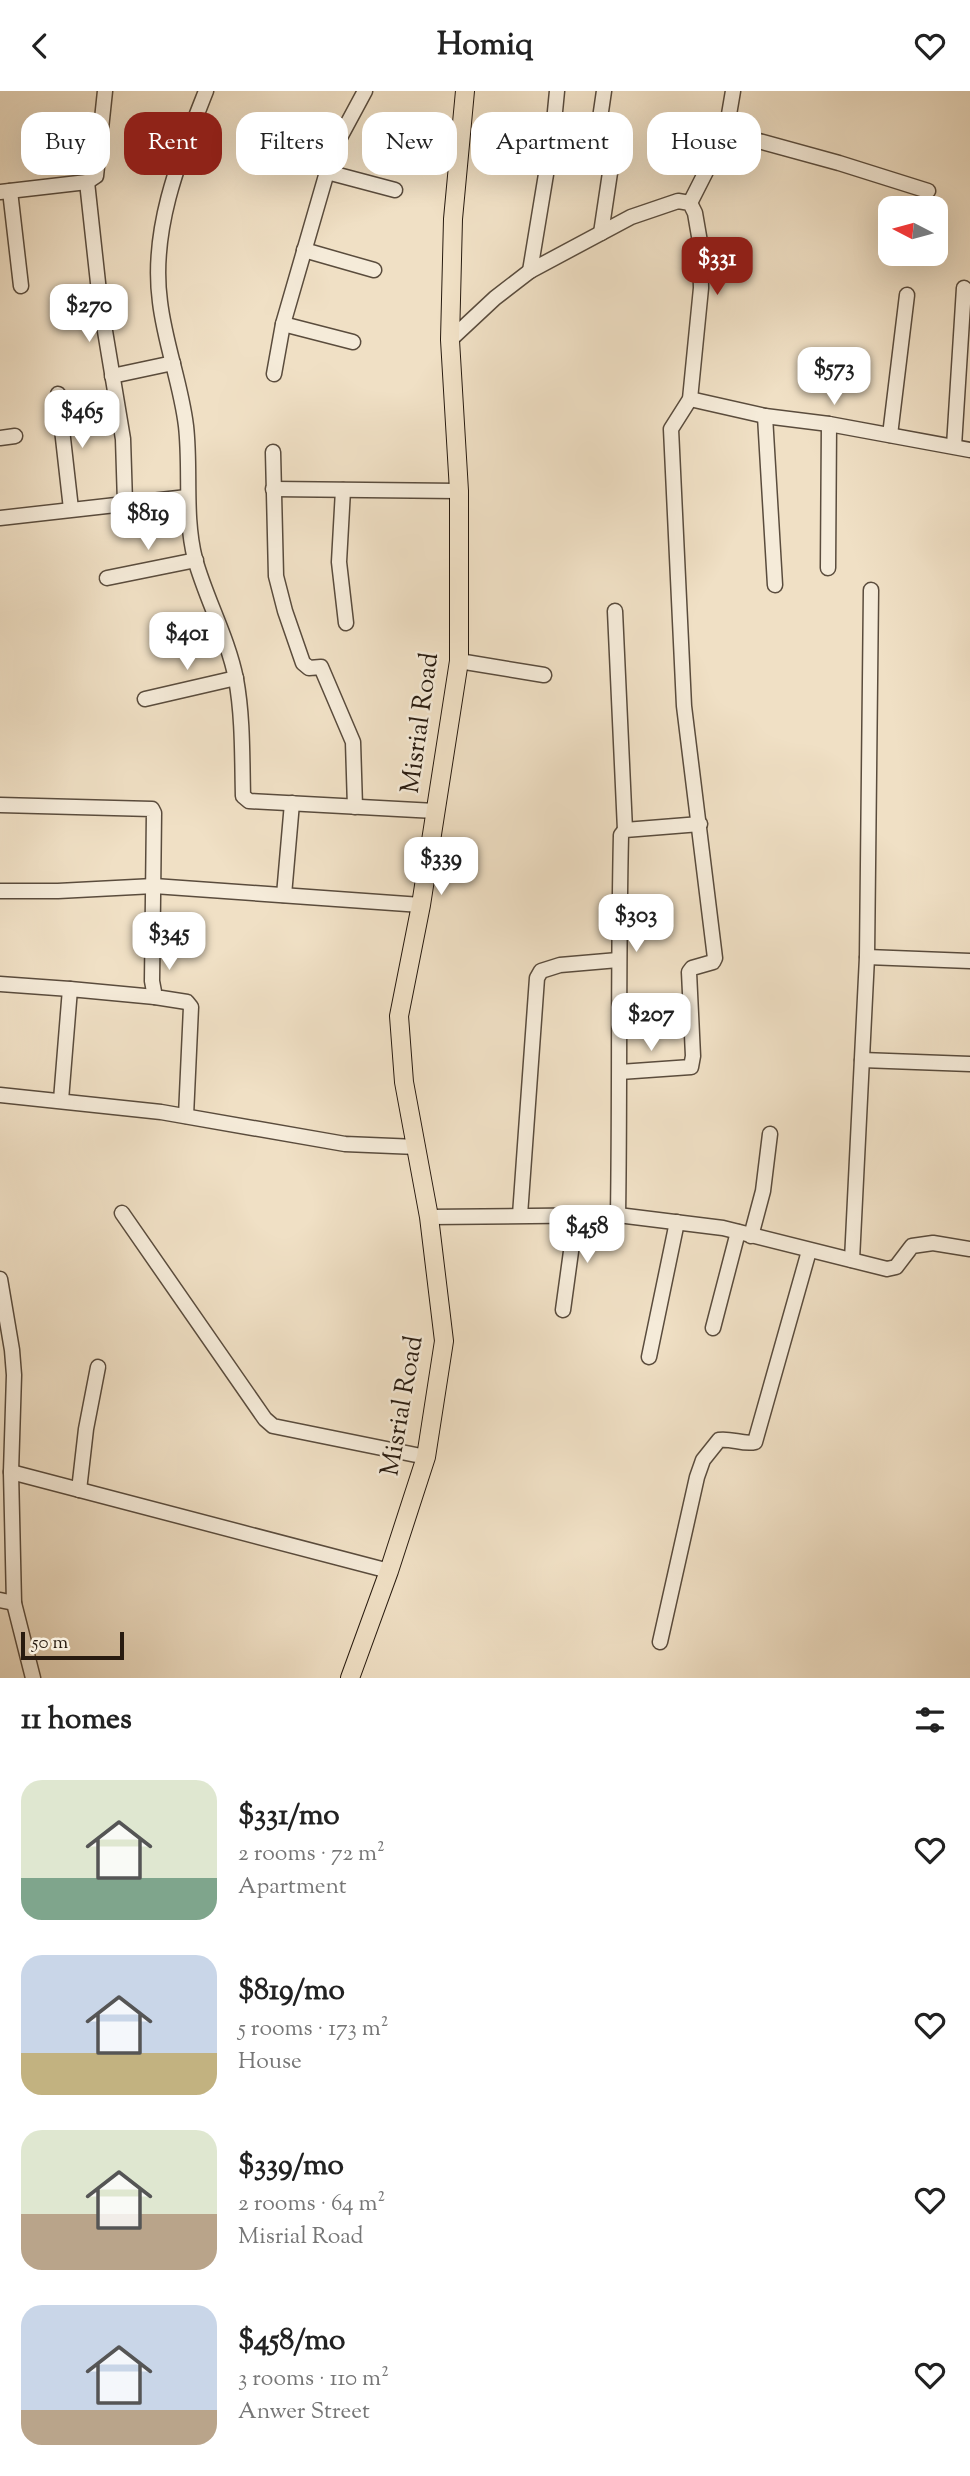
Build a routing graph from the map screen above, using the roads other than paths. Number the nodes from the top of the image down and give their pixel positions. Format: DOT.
graph roads {
  1 [pos="104,91"];
  2 [pos="206,91"];
  3 [pos="365,91"];
  4 [pos="465,91"];
  5 [pos="557,91"];
  6 [pos="604,91"];
  7 [pos="733,91"];
  8 [pos="729,112"];
  9 [pos="348,123"];
  10 [pos="761,142"];
  11 [pos="326,175"];
  12 [pos="338,175"];
  13 [pos="704,175"];
  14 [pos="87,182"];
  15 [pos="395,190"];
  16 [pos="5,191"];
  17 [pos="928,191"];
  18 [pos="690,203"];
  19 [pos="601,233"];
  20 [pos="304,250"];
  21 [pos="374,270"];
  22 [pos="530,271"];
  23 [pos="21,286"];
  24 [pos="964,288"];
  25 [pos="907,296"];
  26 [pos="283,324"];
  27 [pos="450,340"];
  28 [pos="353,342"];
  29 [pos="173,363"];
  30 [pos="274,374"];
  31 [pos="112,376"];
  32 [pos="58,394"];
  33 [pos="690,400"];
  34 [pos="765,416"];
  35 [pos="829,424"];
  36 [pos="890,435"];
  37 [pos="954,446"];
  38 [pos="970,450"];
  39 [pos="274,452"];
  40 [pos="273,489"];
  41 [pos="343,490"];
  42 [pos="458,491"];
  43 [pos="187,497"];
  44 [pos="125,503"];
  45 [pos="71,509"];
  46 [pos="0,518"];
  47 [pos="196,560"];
  48 [pos="828,568"];
  49 [pos="107,578"];
  50 [pos="775,585"];
  51 [pos="871,590"];
  52 [pos="615,611"];
  53 [pos="346,623"];
  54 [pos="459,660"];
  55 [pos="544,675"];
  56 [pos="236,678"];
  57 [pos="145,699"];
  58 [pos="292,803"];
  59 [pos="0,806"];
  60 [pos="355,807"];
  61 [pos="435,811"];
  62 [pos="700,824"];
  63 [pos="625,830"];
  64 [pos="154,886"];
  65 [pos="1,891"];
  66 [pos="285,895"];
  67 [pos="421,905"];
  68 [pos="867,957"];
  69 [pos="618,960"];
  70 [pos="970,961"];
  71 [pos="0,984"];
  72 [pos="70,989"];
  73 [pos="155,997"];
  74 [pos="862,1060"];
  75 [pos="970,1064"];
  76 [pos="620,1072"];
  77 [pos="0,1095"];
  78 [pos="61,1100"];
  79 [pos="187,1116"];
  80 [pos="770,1134"];
  81 [pos="417,1147"];
  82 [pos="122,1213"];
  83 [pos="520,1215"];
  84 [pos="576,1215"];
  85 [pos="618,1215"];
  86 [pos="429,1217"];
  87 [pos="677,1222"];
  88 [pos="744,1234"];
  89 [pos="970,1249"];
  90 [pos="809,1251"];
  91 [pos="852,1260"];
  92 [pos="0,1279"];
  93 [pos="563,1310"];
  94 [pos="4,1315"];
  95 [pos="713,1328"];
  96 [pos="649,1357"];
  97 [pos="98,1367"];
  98 [pos="426,1457"];
  99 [pos="11,1472"];
  100 [pos="79,1490"];
  101 [pos="389,1571"];
  102 [pos="7,1601"];
  103 [pos="660,1642"];
  104 [pos="33,1678"];
  105 [pos="350,1678"];
  1 -- 14 [label="street"];
  2 -- 29 [label="street"];
  3 -- 9 [label="street"];
  4 -- 27 [label="main road, Misrial Road"];
  5 -- 22 [label="street"];
  6 -- 19 [label="street"];
  7 -- 8 [label="street"];
  10 -- 17 [label="street"];
  11 -- 20 [label="street"];
  12 -- 15 [label="street"];
  13 -- 18 [label="street"];
  14 -- 16 [label="street"];
  14 -- 31 [label="street"];
  16 -- 23 [label="street"];
  18 -- 19 [label="street"];
  18 -- 33 [label="street"];
  19 -- 22 [label="street"];
  20 -- 21 [label="street"];
  20 -- 26 [label="street"];
  22 -- 27 [label="street"];
  24 -- 37 [label="street"];
  25 -- 36 [label="street"];
  26 -- 28 [label="street"];
  26 -- 30 [label="street"];
  27 -- 42 [label="main road, Misrial Road"];
  29 -- 31 [label="street"];
  29 -- 43 [label="street"];
  31 -- 44 [label="street"];
  32 -- 45 [label="street"];
  33 -- 34 [label="street"];
  33 -- 62 [label="street"];
  34 -- 35 [label="street"];
  34 -- 50 [label="street"];
  35 -- 36 [label="street"];
  35 -- 48 [label="street"];
  36 -- 37 [label="street"];
  37 -- 38 [label="street"];
  39 -- 40 [label="street"];
  40 -- 41 [label="street"];
  40 -- 60 [label="street"];
  41 -- 42 [label="street"];
  41 -- 53 [label="street"];
  42 -- 54 [label="main road, Misrial Road"];
  43 -- 44 [label="street"];
  43 -- 47 [label="street"];
  44 -- 45 [label="street"];
  45 -- 46 [label="street"];
  47 -- 49 [label="street"];
  47 -- 56 [label="street"];
  51 -- 68 [label="street"];
  52 -- 63 [label="street"];
  54 -- 55 [label="street"];
  54 -- 61 [label="main road, Misrial Road"];
  56 -- 57 [label="street"];
  56 -- 58 [label="street"];
  58 -- 60 [label="street"];
  58 -- 66 [label="street"];
  59 -- 64 [label="street"];
  60 -- 61 [label="street"];
  61 -- 67 [label="main road, Misrial Road"];
  62 -- 63 [label="street"];
  62 -- 76 [label="street"];
  63 -- 69 [label="street"];
  64 -- 65 [label="street"];
  64 -- 66 [label="street"];
  64 -- 73 [label="street"];
  66 -- 67 [label="street"];
  67 -- 81 [label="main road, Misrial Road"];
  68 -- 70 [label="street"];
  68 -- 74 [label="street"];
  69 -- 76 [label="street"];
  69 -- 83 [label="street"];
  71 -- 72 [label="street"];
  72 -- 73 [label="street"];
  72 -- 78 [label="street"];
  73 -- 79 [label="street"];
  74 -- 75 [label="street"];
  74 -- 91 [label="street"];
  76 -- 85 [label="street"];
  77 -- 78 [label="street"];
  78 -- 79 [label="street"];
  79 -- 81 [label="street"];
  80 -- 88 [label="street"];
  81 -- 86 [label="main road, Misrial Road"];
  82 -- 98 [label="street"];
  83 -- 84 [label="street"];
  83 -- 86 [label="street"];
  84 -- 85 [label="street"];
  84 -- 93 [label="street"];
  85 -- 87 [label="street"];
  86 -- 98 [label="main road, Misrial Road"];
  87 -- 88 [label="street"];
  87 -- 96 [label="street"];
  88 -- 90 [label="street"];
  88 -- 95 [label="street"];
  89 -- 91 [label="street"];
  90 -- 91 [label="street"];
  90 -- 103 [label="street"];
  92 -- 94 [label="street"];
  94 -- 99 [label="street"];
  97 -- 100 [label="street"];
  98 -- 101 [label="main road, Misrial Road"];
  99 -- 100 [label="street"];
  99 -- 102 [label="street"];
  100 -- 101 [label="street"];
  101 -- 105 [label="main road, Misrial Road"];
  102 -- 104 [label="street"];
}
